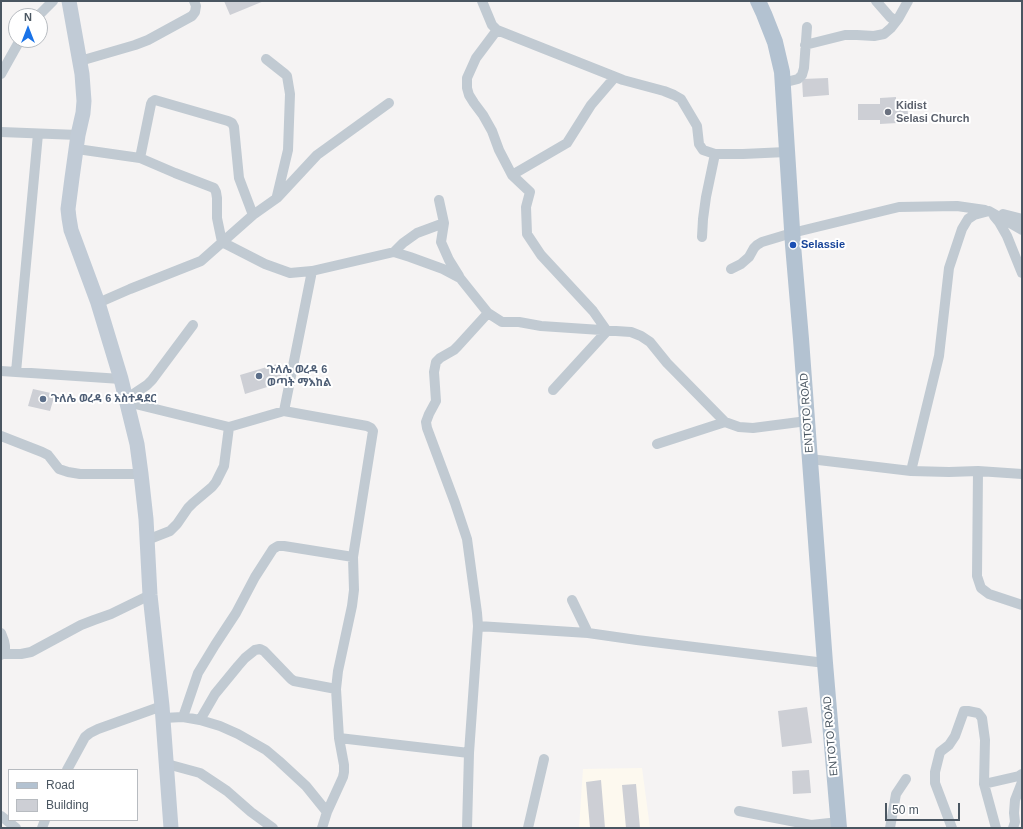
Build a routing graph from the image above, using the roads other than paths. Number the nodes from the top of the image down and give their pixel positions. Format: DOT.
graph roads {
  1 [pos="69,1"];
  2 [pos="194,1"];
  3 [pos="482,1"];
  4 [pos="758,1"];
  5 [pos="876,1"];
  6 [pos="908,1"];
  7 [pos="896,21"];
  8 [pos="807,27"];
  9 [pos="497,30"];
  10 [pos="806,45"];
  11 [pos="16,48"];
  12 [pos="266,59"];
  13 [pos="80,61"];
  14 [pos="1,74"];
  15 [pos="615,77"];
  16 [pos="782,83"];
  17 [pos="389,103"];
  18 [pos="1,132"];
  19 [pos="38,134"];
  20 [pos="77,142"];
  21 [pos="786,152"];
  22 [pos="715,154"];
  23 [pos="140,158"];
  24 [pos="512,175"];
  25 [pos="277,198"];
  26 [pos="439,200"];
  27 [pos="989,211"];
  28 [pos="253,215"];
  29 [pos="1022,219"];
  30 [pos="444,223"];
  31 [pos="1022,230"];
  32 [pos="792,233"];
  33 [pos="702,237"];
  34 [pos="222,242"];
  35 [pos="394,252"];
  36 [pos="731,269"];
  37 [pos="312,270"];
  38 [pos="1022,273"];
  39 [pos="460,278"];
  40 [pos="98,303"];
  41 [pos="488,313"];
  42 [pos="193,325"];
  43 [pos="607,331"];
  44 [pos="1,371"];
  45 [pos="16,372"];
  46 [pos="121,379"];
  47 [pos="553,390"];
  48 [pos="127,401"];
  49 [pos="284,411"];
  50 [pos="807,421"];
  51 [pos="725,422"];
  52 [pos="229,427"];
  53 [pos="1,436"];
  54 [pos="656,444"];
  55 [pos="810,459"];
  56 [pos="911,471"];
  57 [pos="978,471"];
  58 [pos="141,474"];
  59 [pos="1022,474"];
  60 [pos="147,540"];
  61 [pos="352,557"];
  62 [pos="150,595"];
  63 [pos="572,600"];
  64 [pos="1022,604"];
  65 [pos="478,626"];
  66 [pos="1,633"];
  67 [pos="588,633"];
  68 [pos="1,654"];
  69 [pos="825,663"];
  70 [pos="336,689"];
  71 [pos="162,712"];
  72 [pos="183,717"];
  73 [pos="200,720"];
  74 [pos="339,738"];
  75 [pos="469,753"];
  76 [pos="544,759"];
  77 [pos="167,764"];
  78 [pos="68,769"];
  79 [pos="1022,774"];
  80 [pos="906,780"];
  81 [pos="1022,782"];
  82 [pos="984,784"];
  83 [pos="739,811"];
  84 [pos="328,812"];
  85 [pos="1,816"];
  86 [pos="839,825"];
  87 [pos="16,828"];
  88 [pos="171,828"];
  89 [pos="272,828"];
  90 [pos="322,828"];
  91 [pos="467,828"];
  92 [pos="528,828"];
  93 [pos="890,828"];
  94 [pos="952,828"];
  95 [pos="996,828"];
  96 [pos="1013,828"];
  1 -- 13 [label="street"];
  2 -- 13 [label="street"];
  3 -- 9 [label="street"];
  4 -- 16 [label="main road, ENTOTO ROAD"];
  5 -- 7 [label="street"];
  6 -- 7 [label="street"];
  7 -- 10 [label="street"];
  8 -- 10 [label="street"];
  9 -- 15 [label="street"];
  9 -- 24 [label="street"];
  10 -- 16 [label="street"];
  11 -- 14 [label="street"];
  12 -- 25 [label="street"];
  13 -- 20 [label="street"];
  15 -- 22 [label="street"];
  15 -- 24 [label="street"];
  16 -- 21 [label="main road, ENTOTO ROAD"];
  17 -- 25 [label="street"];
  18 -- 19 [label="street"];
  19 -- 20 [label="street"];
  19 -- 45 [label="street"];
  20 -- 23 [label="street"];
  20 -- 40 [label="street"];
  21 -- 22 [label="street"];
  21 -- 32 [label="main road, ENTOTO ROAD"];
  22 -- 33 [label="street"];
  23 -- 28 [label="street"];
  23 -- 34 [label="street"];
  24 -- 43 [label="street"];
  25 -- 28 [label="street"];
  26 -- 30 [label="street"];
  27 -- 29 [label="street"];
  27 -- 31 [label="street"];
  27 -- 32 [label="street"];
  27 -- 38 [label="street"];
  27 -- 56 [label="street"];
  28 -- 34 [label="street"];
  30 -- 35 [label="street"];
  30 -- 39 [label="street"];
  32 -- 36 [label="street"];
  32 -- 50 [label="main road, ENTOTO ROAD"];
  34 -- 37 [label="street"];
  34 -- 40 [label="street"];
  35 -- 37 [label="street"];
  35 -- 39 [label="street"];
  37 -- 49 [label="street"];
  39 -- 41 [label="street"];
  40 -- 46 [label="street"];
  41 -- 43 [label="street"];
  41 -- 65 [label="street"];
  42 -- 48 [label="street"];
  43 -- 47 [label="street"];
  43 -- 51 [label="street"];
  44 -- 45 [label="street"];
  45 -- 46 [label="street"];
  46 -- 48 [label="street"];
  48 -- 52 [label="street"];
  48 -- 58 [label="street"];
  49 -- 52 [label="street"];
  49 -- 61 [label="street"];
  50 -- 51 [label="street"];
  50 -- 55 [label="main road, ENTOTO ROAD"];
  51 -- 54 [label="street"];
  52 -- 60 [label="street"];
  53 -- 58 [label="street"];
  55 -- 56 [label="street"];
  55 -- 69 [label="main road, ENTOTO ROAD"];
  56 -- 57 [label="street"];
  57 -- 59 [label="street"];
  57 -- 64 [label="street"];
  58 -- 60 [label="street"];
  60 -- 62 [label="street"];
  61 -- 70 [label="street"];
  61 -- 72 [label="street"];
  62 -- 68 [label="street"];
  62 -- 71 [label="street"];
  63 -- 67 [label="street"];
  65 -- 67 [label="street"];
  65 -- 75 [label="street"];
  66 -- 68 [label="street"];
  67 -- 69 [label="street"];
  69 -- 86 [label="main road, ENTOTO ROAD"];
  70 -- 73 [label="street"];
  70 -- 74 [label="street"];
  71 -- 72 [label="street"];
  71 -- 77 [label="street"];
  71 -- 78 [label="street"];
  72 -- 73 [label="street"];
  73 -- 84 [label="street"];
  74 -- 75 [label="street"];
  74 -- 84 [label="street"];
  75 -- 91 [label="street"];
  76 -- 92 [label="street"];
  77 -- 88 [label="street"];
  77 -- 89 [label="street"];
  79 -- 82 [label="street"];
  80 -- 93 [label="street"];
  81 -- 96 [label="street"];
  82 -- 94 [label="street"];
  82 -- 95 [label="street"];
  83 -- 86 [label="street"];
  84 -- 90 [label="street"];
  85 -- 87 [label="street"];
}
